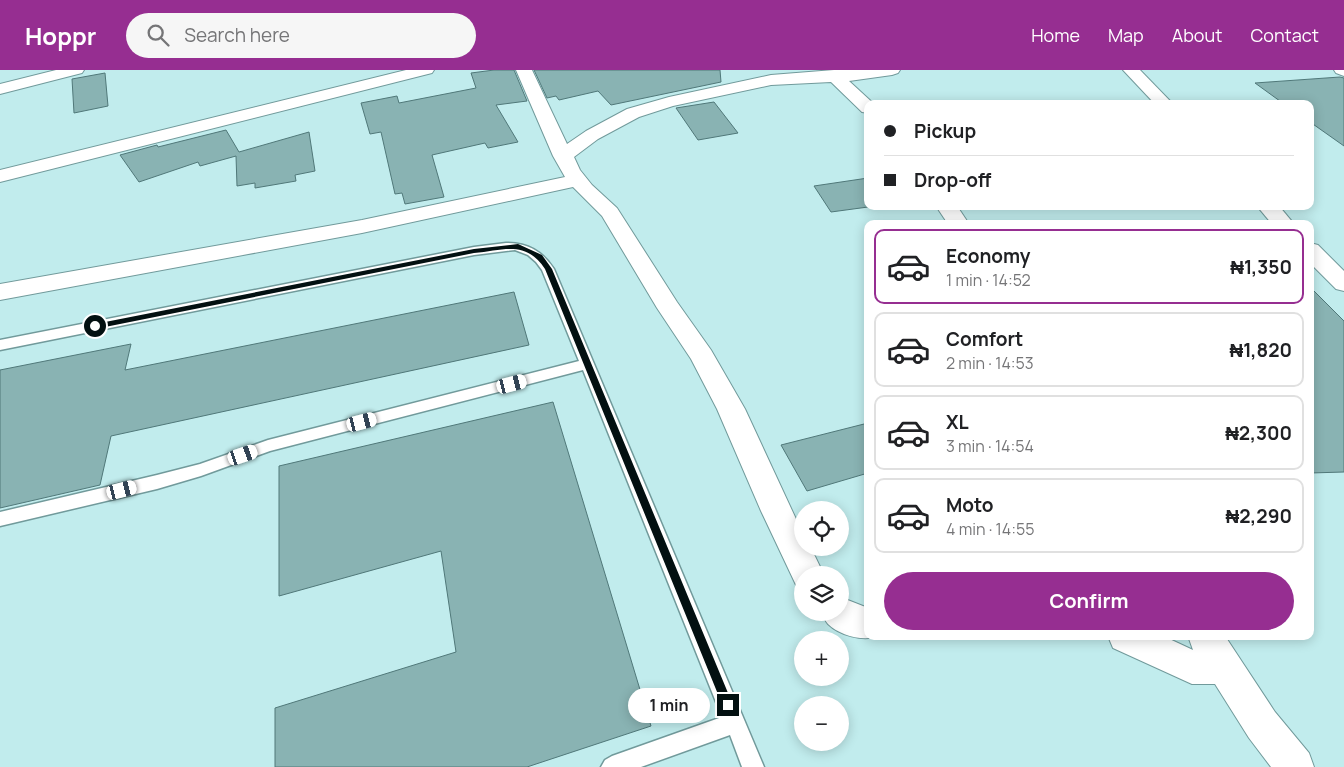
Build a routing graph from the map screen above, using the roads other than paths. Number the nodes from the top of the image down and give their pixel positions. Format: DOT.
graph roads {
  1 [pos="76,70"];
  2 [pos="426,70"];
  3 [pos="524,70"];
  4 [pos="771,70"];
  5 [pos="892,70"];
  6 [pos="1131,70"];
  7 [pos="834,75"];
  8 [pos="788,78"];
  9 [pos="0,89"];
  10 [pos="1160,100"];
  11 [pos="864,104"];
  12 [pos="551,130"];
  13 [pos="592,135"];
  14 [pos="563,156"];
  15 [pos="0,176"];
  16 [pos="578,180"];
  17 [pos="1271,210"];
  18 [pos="1280,220"];
  19 [pos="1314,254"];
  20 [pos="1344,284"];
  21 [pos="0,292"];
  22 [pos="0,345"];
  23 [pos="588,364"];
  24 [pos="0,520"];
  25 [pos="804,566"];
  26 [pos="849,618"];
  27 [pos="864,623"];
  28 [pos="1134,640"];
  29 [pos="1207,640"];
  30 [pos="1224,667"];
  31 [pos="735,723"];
  32 [pos="612,767"];
  33 [pos="753,767"];
  34 [pos="1294,767"];
  1 -- 9 [label="street"];
  2 -- 15 [label="street"];
  3 -- 12 [label="street"];
  4 -- 8 [label="street"];
  5 -- 7 [label="street"];
  6 -- 10 [label="street"];
  7 -- 8 [label="street"];
  7 -- 11 [label="street"];
  8 -- 13 [label="street"];
  12 -- 13 [label="street"];
  12 -- 14 [label="street"];
  13 -- 14 [label="street"];
  14 -- 16 [label="street"];
  16 -- 21 [label="street"];
  16 -- 25 [label="street"];
  17 -- 18 [label="street"];
  19 -- 20 [label="street"];
  22 -- 23 [label="lane"];
  23 -- 24 [label="lane"];
  23 -- 31 [label="lane"];
  26 -- 27 [label="street"];
  28 -- 30 [label="street"];
  29 -- 30 [label="street"];
  30 -- 34 [label="street"];
  31 -- 32 [label="lane"];
  31 -- 33 [label="lane"];
}
